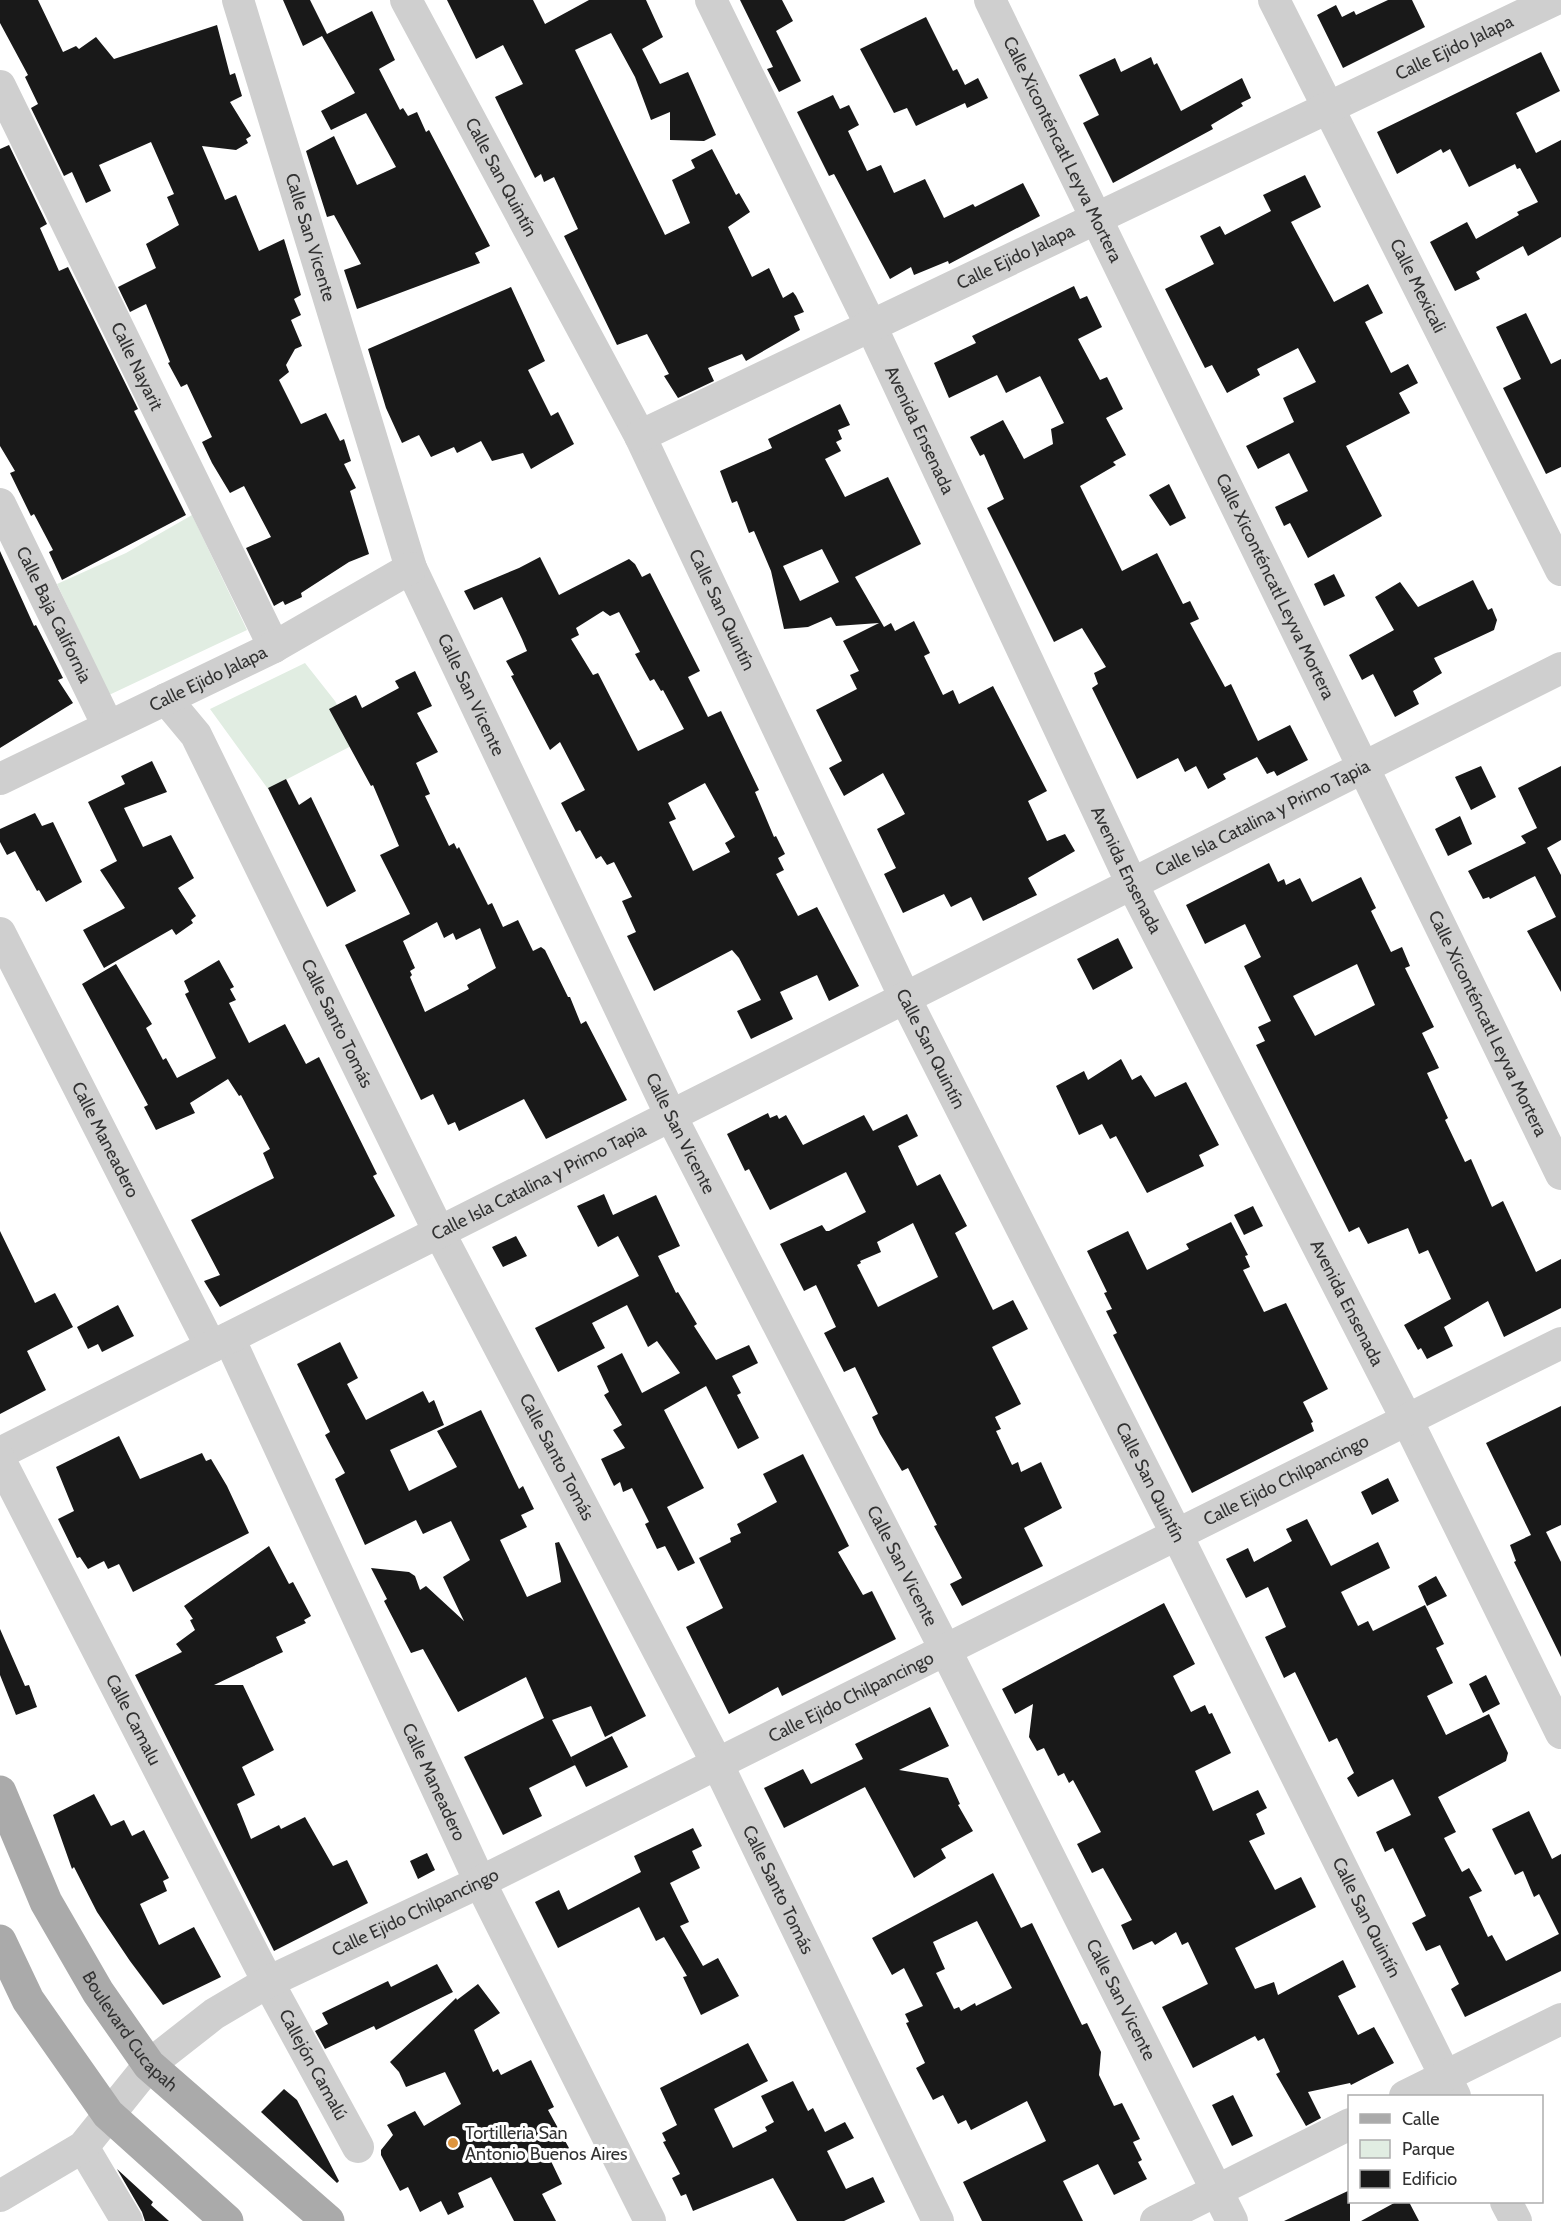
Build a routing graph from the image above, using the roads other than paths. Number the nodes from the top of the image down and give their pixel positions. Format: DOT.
graph roads {
  1 [pos="238,0"];
  2 [pos="406,0"];
  3 [pos="711,0"];
  4 [pos="990,0"];
  5 [pos="1274,0"];
  6 [pos="1554,0"];
  7 [pos="0,86"];
  8 [pos="1328,108"];
  9 [pos="1095,219"];
  10 [pos="871,326"];
  11 [pos="640,436"];
  12 [pos="0,504"];
  13 [pos="411,568"];
  14 [pos="1561,570"];
  15 [pos="274,647"];
  16 [pos="1561,668"];
  17 [pos="166,699"];
  18 [pos="108,726"];
  19 [pos="1364,768"];
  20 [pos="0,778"];
  21 [pos="1132,884"];
  22 [pos="0,933"];
  23 [pos="905,998"];
  24 [pos="671,1116"];
  25 [pos="1561,1174"];
  26 [pos="439,1232"];
  27 [pos="220,1343"];
  28 [pos="1561,1343"];
  29 [pos="1407,1420"];
  30 [pos="0,1453"];
  31 [pos="0,1460"];
  32 [pos="1177,1535"];
  33 [pos="946,1651"];
  34 [pos="1561,1733"];
  35 [pos="717,1763"];
  36 [pos="0,1792"];
  37 [pos="480,1882"];
  38 [pos="0,1941"];
  39 [pos="267,1982"];
  40 [pos="1561,2019"];
  41 [pos="149,2065"];
  42 [pos="1450,2087"];
  43 [pos="1414,2095"];
  44 [pos="108,2114"];
  45 [pos="1348,2125"];
  46 [pos="83,2147"];
  47 [pos="358,2147"];
  48 [pos="1217,2190"];
  49 [pos="0,2196"];
  50 [pos="1507,2203"];
  51 [pos="127,2221"];
  52 [pos="227,2221"];
  53 [pos="328,2221"];
  54 [pos="650,2221"];
  55 [pos="938,2221"];
  56 [pos="1156,2221"];
  57 [pos="1232,2221"];
  58 [pos="1516,2221"];
  1 -- 13 [label="street, Calle San Vicente"];
  2 -- 11 [label="street, Calle San Quintín"];
  3 -- 10 [label="street, Avenida Ensenada"];
  4 -- 9 [label="street, Calle Xiconténcatl Leyva Mortera"];
  5 -- 8 [label="street, Calle Mexicali"];
  6 -- 8 [label="street, Calle Ejido Jalapa"];
  7 -- 15 [label="street, Calle Nayarit"];
  8 -- 9 [label="street, Calle Ejido Jalapa"];
  8 -- 14 [label="street, Calle Mexicali"];
  9 -- 10 [label="street, Calle Ejido Jalapa"];
  9 -- 19 [label="street, Calle Xiconténcatl Leyva Mortera"];
  10 -- 11 [label="street, Calle Ejido Jalapa"];
  10 -- 21 [label="street, Avenida Ensenada"];
  11 -- 23 [label="street, Calle San Quintín"];
  12 -- 18 [label="street, Calle Baja California"];
  13 -- 15 [label="street, Calle Ejido Jalapa"];
  13 -- 24 [label="street, Calle San Vicente"];
  15 -- 17 [label="street, Calle Ejido Jalapa"];
  16 -- 19 [label="street, Calle Isla Catalina y Primo Tapia"];
  17 -- 18 [label="street, Calle Ejido Jalapa"];
  17 -- 26 [label="street, Calle Santo Tomás"];
  18 -- 20 [label="street, Calle Ejido Jalapa"];
  19 -- 21 [label="street, Calle Isla Catalina y Primo Tapia"];
  19 -- 25 [label="street, Calle Xiconténcatl Leyva Mortera"];
  21 -- 23 [label="street, Calle Isla Catalina y Primo Tapia"];
  21 -- 29 [label="street, Avenida Ensenada"];
  22 -- 27 [label="street, Calle Maneadero"];
  23 -- 24 [label="street, Calle Isla Catalina y Primo Tapia"];
  23 -- 32 [label="street, Calle San Quintín"];
  24 -- 26 [label="street, Calle Isla Catalina y Primo Tapia"];
  24 -- 33 [label="street, Calle San Vicente"];
  26 -- 27 [label="street, Calle Isla Catalina y Primo Tapia"];
  26 -- 35 [label="street, Calle Santo Tomás"];
  27 -- 30 [label="street, Calle Isla Catalina y Primo Tapia"];
  27 -- 37 [label="street, Calle Maneadero"];
  28 -- 29 [label="street, Calle Ejido Chilpancingo"];
  29 -- 32 [label="street, Calle Ejido Chilpancingo"];
  29 -- 34 [label="street, Avenida Ensenada"];
  31 -- 39 [label="street, Calle Camalu"];
  32 -- 33 [label="street, Calle Ejido Chilpancingo"];
  32 -- 42 [label="street, Calle San Quintín"];
  33 -- 35 [label="street, Calle Ejido Chilpancingo"];
  33 -- 48 [label="street, Calle San Vicente"];
  35 -- 37 [label="street, Calle Ejido Chilpancingo"];
  35 -- 55 [label="street, Calle Santo Tomás"];
  36 -- 41 [label="main road, Boulevard Cucapah"];
  37 -- 39 [label="street, Calle Ejido Chilpancingo"];
  37 -- 54 [label="street, Calle Maneadero"];
  38 -- 44 [label="main road"];
  39 -- 41 [label="street, Calle Ejido Chilpancingo"];
  39 -- 47 [label="street, Callejón Camalú"];
  40 -- 42 [label="street"];
  41 -- 44 [label="street, Calle Ejido Chilpancingo"];
  41 -- 53 [label="main road, Boulevard Cucapah"];
  42 -- 43 [label="street"];
  44 -- 46 [label="street, Calle Ejido Chilpancingo"];
  44 -- 52 [label="main road"];
  45 -- 48 [label="street"];
  46 -- 49 [label="street"];
  46 -- 51 [label="street"];
  48 -- 56 [label="street"];
  48 -- 57 [label="street, Calle San Vicente"];
  50 -- 58 [label="street"];
}
